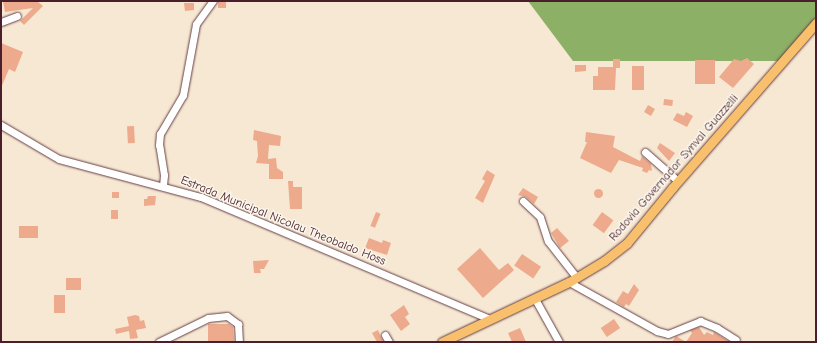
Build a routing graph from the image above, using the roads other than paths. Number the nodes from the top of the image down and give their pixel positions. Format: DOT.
graph roads {
  1 [pos="213,1"];
  2 [pos="16,16"];
  3 [pos="1,22"];
  4 [pos="816,23"];
  5 [pos="1,125"];
  6 [pos="645,152"];
  7 [pos="678,181"];
  8 [pos="163,185"];
  9 [pos="522,201"];
  10 [pos="573,280"];
  11 [pos="535,299"];
  12 [pos="490,319"];
  13 [pos="385,334"];
  14 [pos="736,340"];
  15 [pos="159,342"];
  16 [pos="239,342"];
  17 [pos="389,342"];
  18 [pos="442,342"];
  19 [pos="559,342"];
  1 -- 8 [label="street"];
  2 -- 3 [label="street"];
  4 -- 7 [label="main road, Rodovia Governador Synval Guazzelli"];
  5 -- 8 [label="street, Estrada Municipal Nicolau Theobaldo Hoss"];
  6 -- 7 [label="street"];
  7 -- 10 [label="main road, Rodovia Governador Synval Guazzelli"];
  8 -- 12 [label="street, Estrada Municipal Nicolau Theobaldo Hoss"];
  9 -- 10 [label="street"];
  10 -- 11 [label="main road, Rodovia Governador Synval Guazzelli"];
  10 -- 14 [label="street"];
  11 -- 12 [label="main road, Rodovia Governador Synval Guazzelli"];
  11 -- 19 [label="street"];
  12 -- 18 [label="main road, Rodovia Governador Synval Guazzelli"];
  13 -- 17 [label="street"];
  15 -- 16 [label="street"];
}
